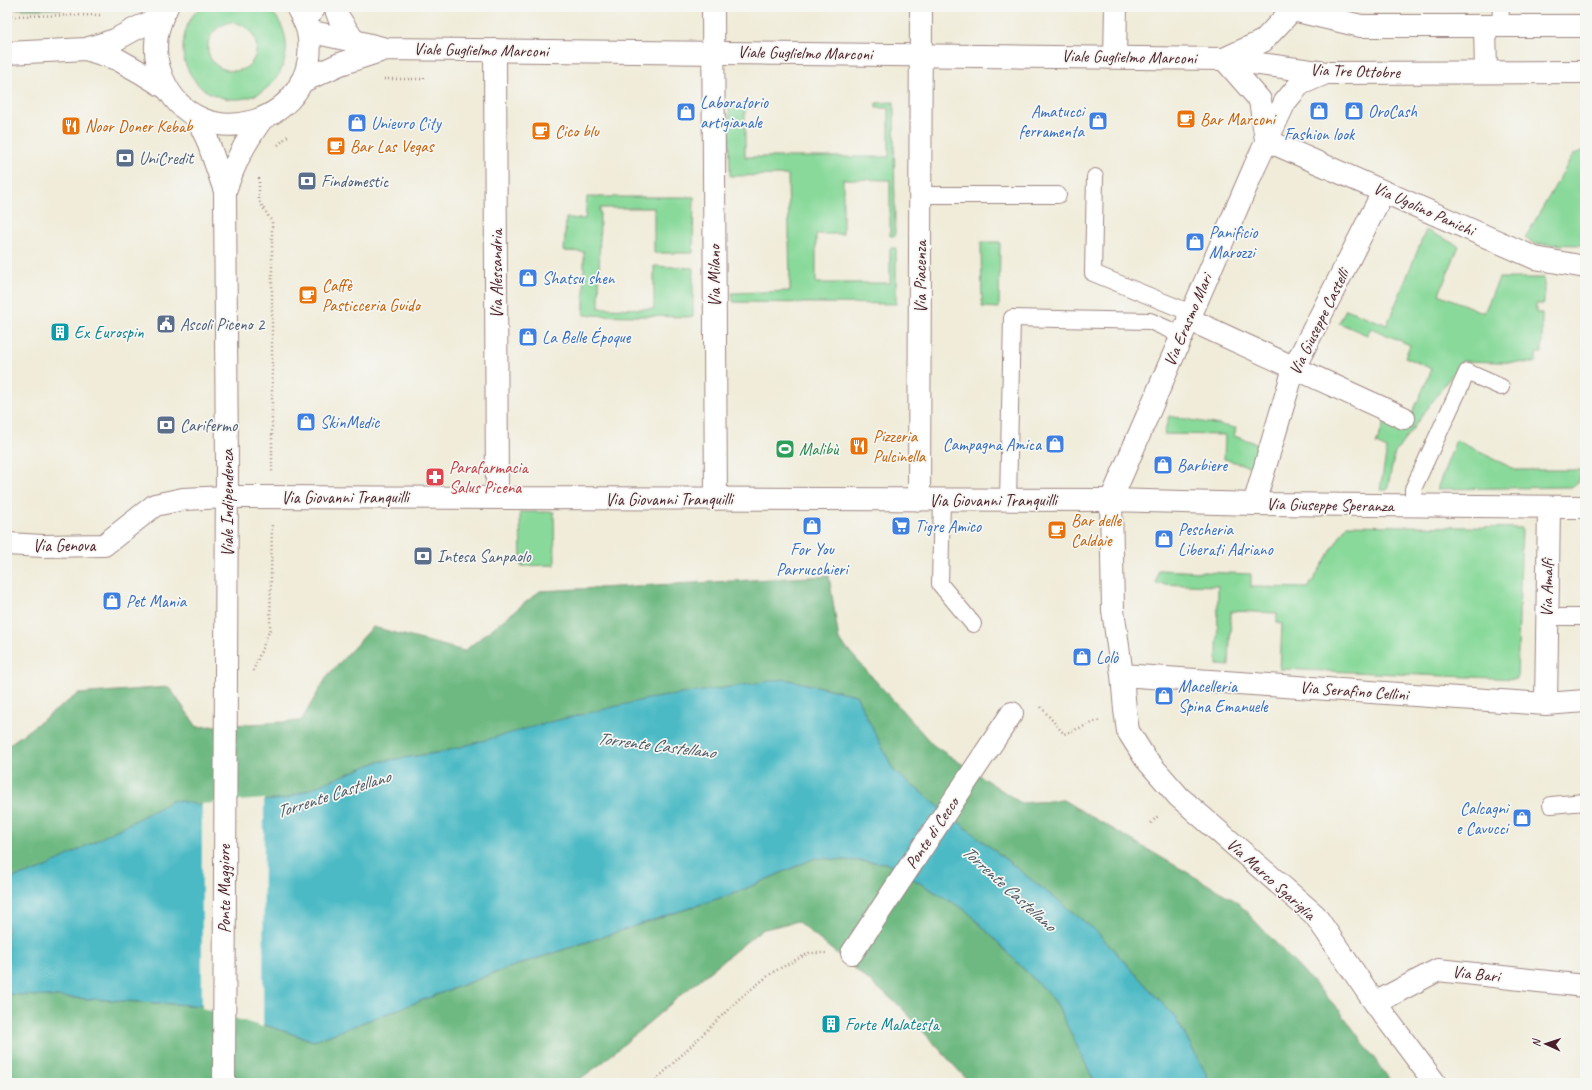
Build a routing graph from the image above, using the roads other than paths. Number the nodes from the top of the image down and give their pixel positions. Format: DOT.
graph roads {
  1 [pos="335,7"];
  2 [pos="713,7"];
  3 [pos="921,7"];
  4 [pos="1116,7"];
  5 [pos="1294,9"];
  6 [pos="164,12"];
  7 [pos="306,17"];
  8 [pos="1495,19"];
  9 [pos="1585,26"];
  10 [pos="354,41"];
  11 [pos="86,49"];
  12 [pos="386,49"];
  13 [pos="495,50"];
  14 [pos="7,52"];
  15 [pos="712,52"];
  16 [pos="920,54"];
  17 [pos="1116,57"];
  18 [pos="1224,59"];
  19 [pos="1486,72"];
  20 [pos="1585,72"];
  21 [pos="1326,73"];
  22 [pos="302,82"];
  23 [pos="166,88"];
  24 [pos="196,116"];
  25 [pos="262,119"];
  26 [pos="1266,140"];
  27 [pos="1094,177"];
  28 [pos="225,191"];
  29 [pos="1383,192"];
  30 [pos="920,195"];
  31 [pos="1058,195"];
  32 [pos="1585,267"];
  33 [pos="1187,322"];
  34 [pos="1294,368"];
  35 [pos="1501,387"];
  36 [pos="1404,418"];
  37 [pos="227,497"];
  38 [pos="497,498"];
  39 [pos="716,499"];
  40 [pos="920,500"];
  41 [pos="942,500"];
  42 [pos="1008,500"];
  43 [pos="1111,500"];
  44 [pos="1254,504"];
  45 [pos="1413,506"];
  46 [pos="1549,507"];
  47 [pos="1585,507"];
  48 [pos="7,544"];
  49 [pos="1585,616"];
  50 [pos="1547,617"];
  51 [pos="974,624"];
  52 [pos="1122,675"];
  53 [pos="225,695"];
  54 [pos="1585,701"];
  55 [pos="1546,704"];
  56 [pos="1012,713"];
  57 [pos="1585,802"];
  58 [pos="1551,805"];
  59 [pos="852,954"];
  60 [pos="1585,986"];
  61 [pos="1375,1003"];
  62 [pos="224,1083"];
  63 [pos="1435,1083"];
  1 -- 10 [label="street"];
  2 -- 15 [label="street, Via Milano"];
  3 -- 16 [label="street, Via Piacenza"];
  4 -- 17 [label="street"];
  5 -- 8 [label="street"];
  5 -- 18 [label="street"];
  6 -- 11 [label="street"];
  6 -- 23 [label="street, Viale Indipendenza"];
  7 -- 10 [label="street, Viale Guglielmo Marconi"];
  7 -- 22 [label="street, Viale Indipendenza"];
  8 -- 9 [label="street"];
  8 -- 19 [label="street"];
  10 -- 12 [label="street, Viale Guglielmo Marconi"];
  11 -- 14 [label="street"];
  11 -- 23 [label="street"];
  12 -- 13 [label="street, Viale Guglielmo Marconi"];
  12 -- 22 [label="street, Viale Guglielmo Marconi"];
  13 -- 15 [label="street, Viale Guglielmo Marconi"];
  13 -- 38 [label="street, Via Alessandria"];
  15 -- 16 [label="street, Viale Guglielmo Marconi"];
  15 -- 39 [label="street, Via Milano"];
  16 -- 17 [label="street, Viale Guglielmo Marconi"];
  16 -- 30 [label="street, Via Piacenza"];
  17 -- 18 [label="street, Viale Guglielmo Marconi"];
  18 -- 21 [label="street, Via Tre Ottobre"];
  18 -- 26 [label="street"];
  19 -- 20 [label="street, Via Tre Ottobre"];
  19 -- 21 [label="street, Via Tre Ottobre"];
  21 -- 26 [label="street, Via Erasmo Mari"];
  22 -- 25 [label="street, Viale Indipendenza"];
  23 -- 24 [label="street, Viale Indipendenza"];
  24 -- 25 [label="street, Viale Indipendenza"];
  24 -- 28 [label="street, Viale Indipendenza"];
  25 -- 28 [label="street, Viale Indipendenza"];
  26 -- 29 [label="street, Via Ugolino Panichi"];
  26 -- 33 [label="street, Via Erasmo Mari"];
  27 -- 33 [label="lane"];
  28 -- 37 [label="street, Viale Indipendenza"];
  29 -- 32 [label="street, Via Ugolino Panichi"];
  29 -- 34 [label="street, Via Giuseppe Castelli"];
  30 -- 31 [label="lane"];
  30 -- 40 [label="street, Via Piacenza"];
  33 -- 34 [label="street"];
  33 -- 42 [label="lane"];
  33 -- 43 [label="street, Via Erasmo Mari"];
  34 -- 36 [label="street"];
  34 -- 44 [label="street, Via Giuseppe Castelli"];
  35 -- 45 [label="lane"];
  37 -- 38 [label="street, Via Giovanni Tranquilli"];
  37 -- 48 [label="street, Via Genova"];
  37 -- 53 [label="street, Viale Indipendenza"];
  38 -- 39 [label="street, Via Giovanni Tranquilli"];
  39 -- 40 [label="street, Via Giovanni Tranquilli"];
  40 -- 41 [label="street, Via Giovanni Tranquilli"];
  41 -- 42 [label="street, Via Giovanni Tranquilli"];
  41 -- 51 [label="lane"];
  42 -- 43 [label="street, Via Giovanni Tranquilli"];
  43 -- 44 [label="street, Via Giuseppe Speranza"];
  43 -- 52 [label="street, Via Marco Sgariglia"];
  44 -- 45 [label="street, Via Giuseppe Speranza"];
  45 -- 46 [label="street, Via Giuseppe Speranza"];
  46 -- 47 [label="street"];
  46 -- 50 [label="street, Via Amalfi"];
  49 -- 50 [label="lane"];
  50 -- 55 [label="street, Via Amalfi"];
  52 -- 55 [label="street, Via Serafino Cellini"];
  52 -- 61 [label="street, Via Marco Sgariglia"];
  53 -- 62 [label="street, Ponte Maggiore"];
  54 -- 55 [label="street, Via Serafino Cellini"];
  56 -- 59 [label="street, Ponte di Cecco"];
  57 -- 58 [label="lane"];
  60 -- 61 [label="street, Via Bari"];
  61 -- 63 [label="street, Via Marco Sgariglia"];
}
